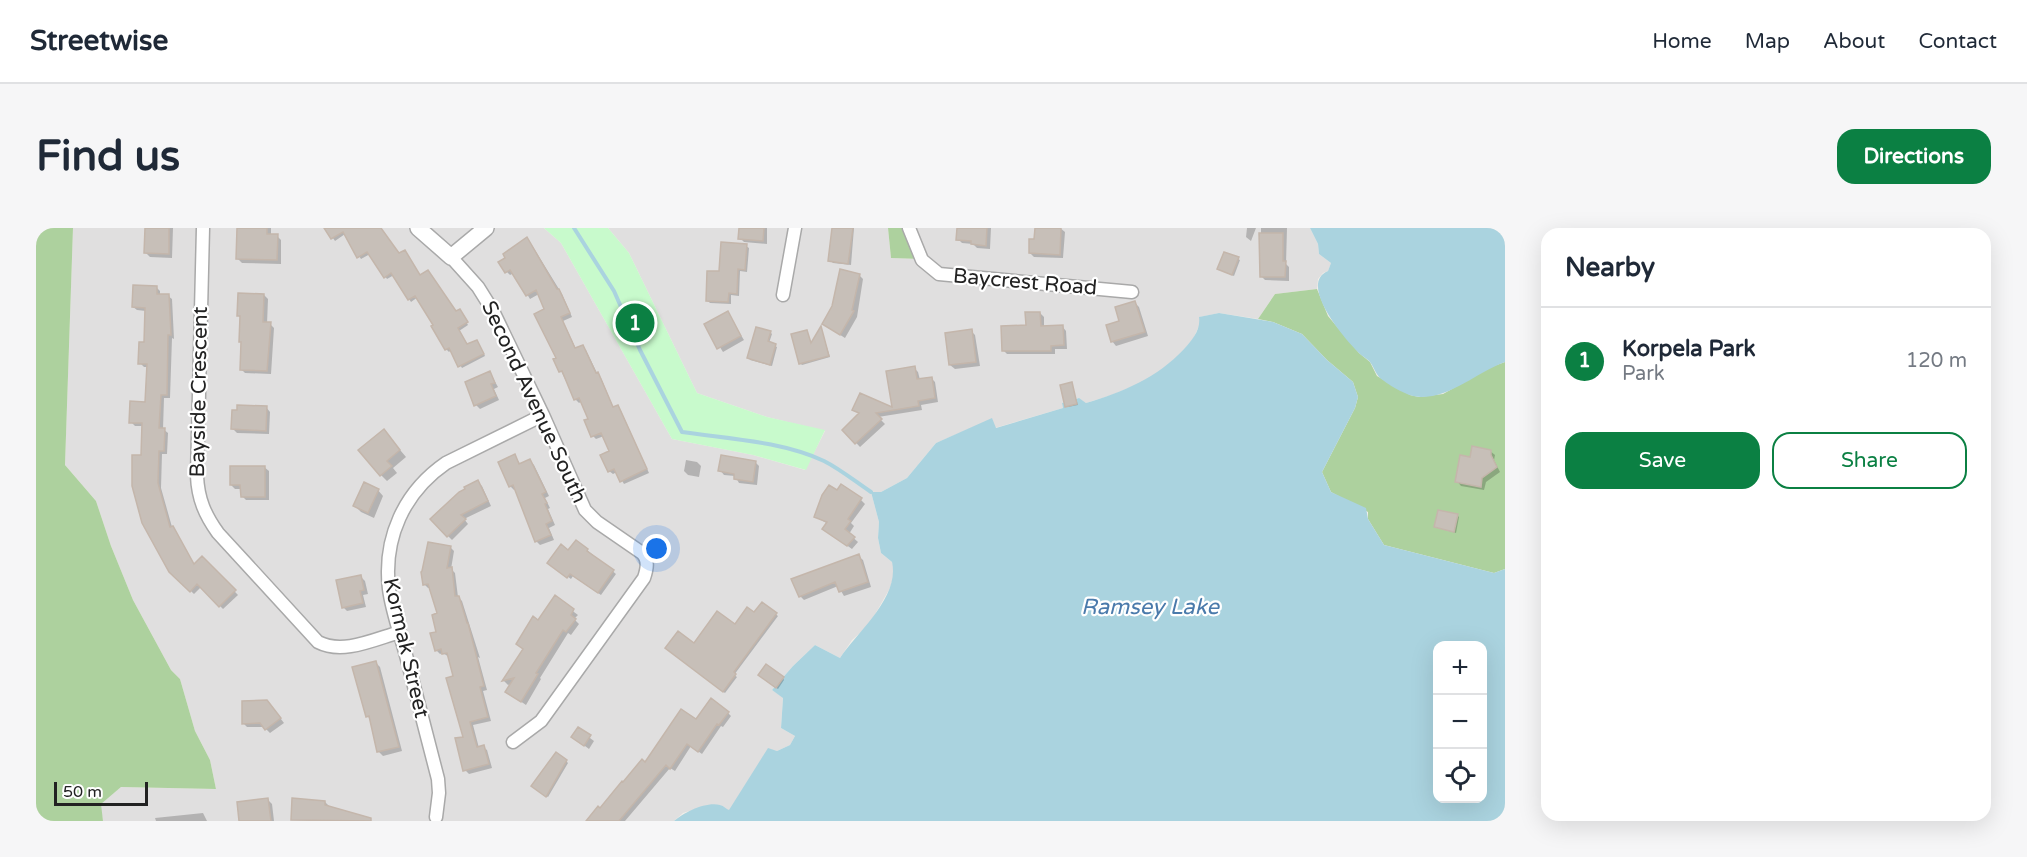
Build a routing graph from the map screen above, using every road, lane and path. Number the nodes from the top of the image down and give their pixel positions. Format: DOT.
graph roads {
  1 [pos="203,228"];
  2 [pos="418,228"];
  3 [pos="486,228"];
  4 [pos="795,228"];
  5 [pos="909,228"];
  6 [pos="451,257"];
  7 [pos="1132,292"];
  8 [pos="783,295"];
  9 [pos="543,414"];
  10 [pos="400,632"];
  11 [pos="513,742"];
  12 [pos="436,817"];
  1 -- 10 [label="street, Bayside Crescent"];
  2 -- 6 [label="street, Second Avenue South"];
  3 -- 6 [label="street"];
  4 -- 8 [label="street"];
  5 -- 7 [label="street, Baycrest Road"];
  6 -- 9 [label="street, Second Avenue South"];
  9 -- 10 [label="street, Kormak Street"];
  9 -- 11 [label="street, Second Avenue South"];
  10 -- 12 [label="street, Kormak Street"];
}
